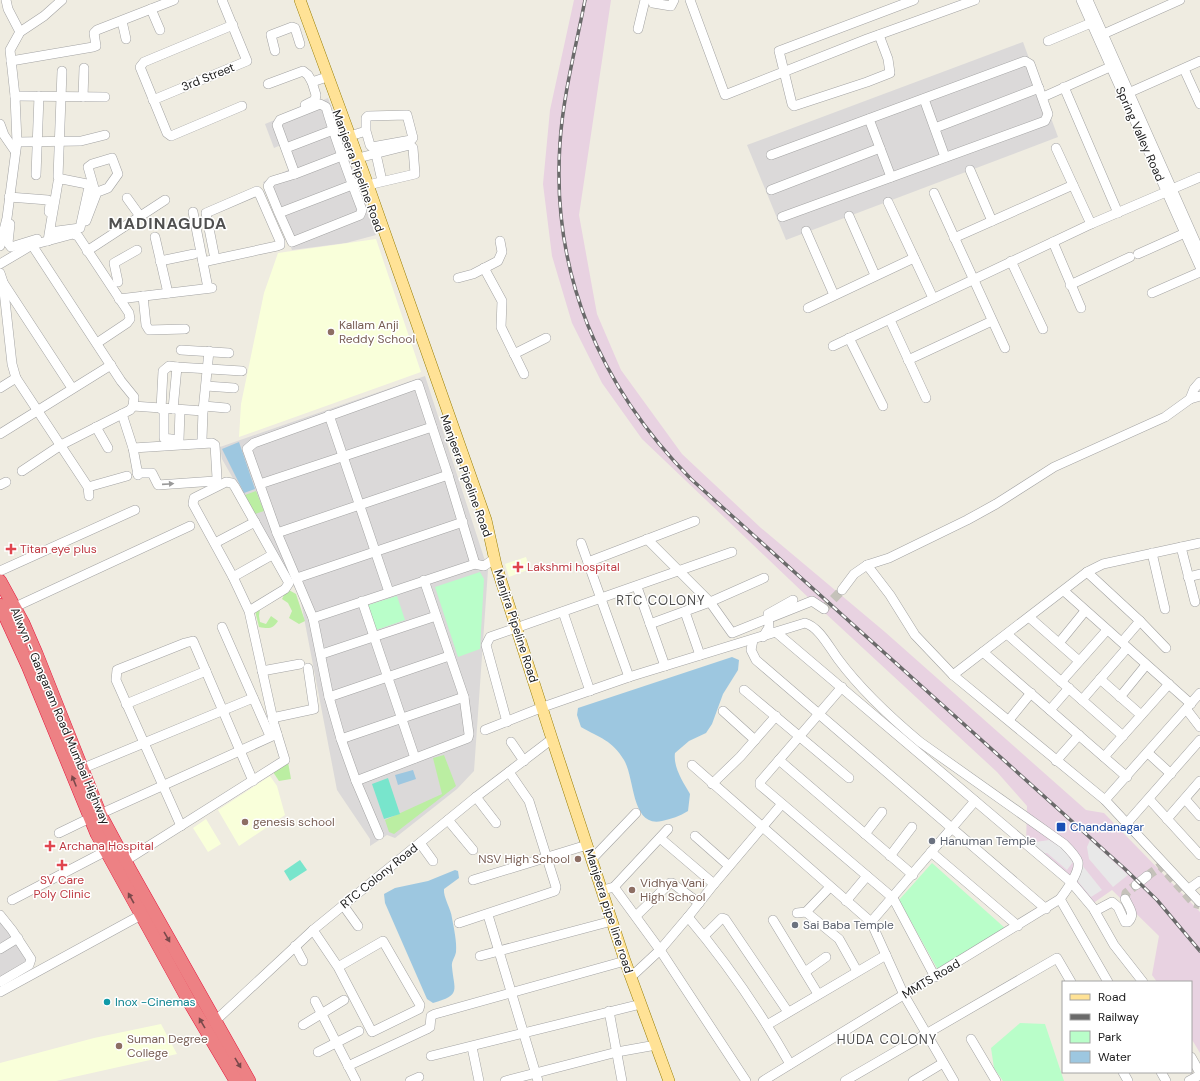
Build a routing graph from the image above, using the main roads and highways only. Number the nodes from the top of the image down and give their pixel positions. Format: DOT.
graph roads {
  1 [pos="295,0"];
  2 [pos="300,0"];
  3 [pos="321,61"];
  4 [pos="351,156"];
  5 [pos="491,545"];
  6 [pos="0,581"];
  7 [pos="0,605"];
  8 [pos="39,677"];
  9 [pos="552,739"];
  10 [pos="95,816"];
  11 [pos="236,1081"];
  12 [pos="249,1081"];
  13 [pos="669,1081"];
  1 -- 3 [label="main road, Manjeera Pipeline Road"];
  2 -- 3 [label="main road, Manjeera Pipeline Road"];
  3 -- 4 [label="main road, Manjeera Pipeline Road"];
  3 -- 4 [label="main road, Manjeera Pipeline Road"];
  4 -- 5 [label="main road, Manjeera Pipeline Road"];
  5 -- 9 [label="main road, Manjira Pipeline Road"];
  6 -- 8 [label="highway, Allwyn - Gangaram Road Mumbai Highway"];
  7 -- 8 [label="highway, Allwyn - Gangaram Road Mumbai Highway"];
  10 -- 8 [label="highway, Allwyn - Gangaram Road Mumbai Highway, one-way"];
  8 -- 10 [label="highway, Allwyn - Gangaram Road Mumbai Highway"];
  9 -- 13 [label="main road, Manjeera pipe line road"];
  11 -- 10 [label="highway, Allwyn - Gangaram Road Mumbai Highway, one-way"];
  10 -- 12 [label="highway, Allwyn - Gangaram Road Mumbai Highway, one-way"];
}
